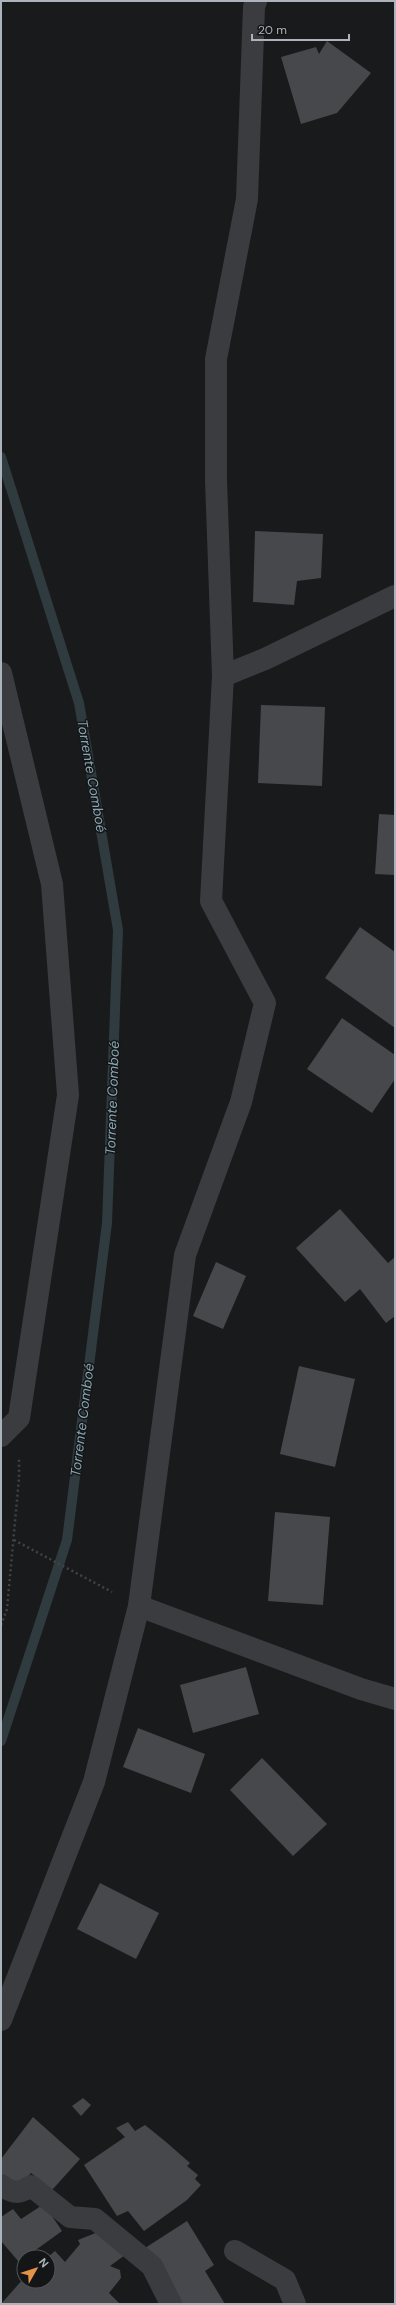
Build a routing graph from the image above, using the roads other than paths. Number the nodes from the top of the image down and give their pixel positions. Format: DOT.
graph roads {
  1 [pos="256,1"];
  2 [pos="395,596"];
  3 [pos="1,673"];
  4 [pos="223,676"];
  5 [pos="1,1436"];
  6 [pos="138,1606"];
  7 [pos="395,1699"];
  8 [pos="1,2020"];
  9 [pos="1,2185"];
  10 [pos="235,2251"];
  11 [pos="171,2304"];
  12 [pos="295,2304"];
  1 -- 4 [label="street"];
  2 -- 4 [label="street"];
  3 -- 5 [label="street"];
  4 -- 6 [label="street"];
  6 -- 7 [label="street"];
  6 -- 8 [label="street"];
  9 -- 11 [label="street"];
  10 -- 12 [label="street"];
}
